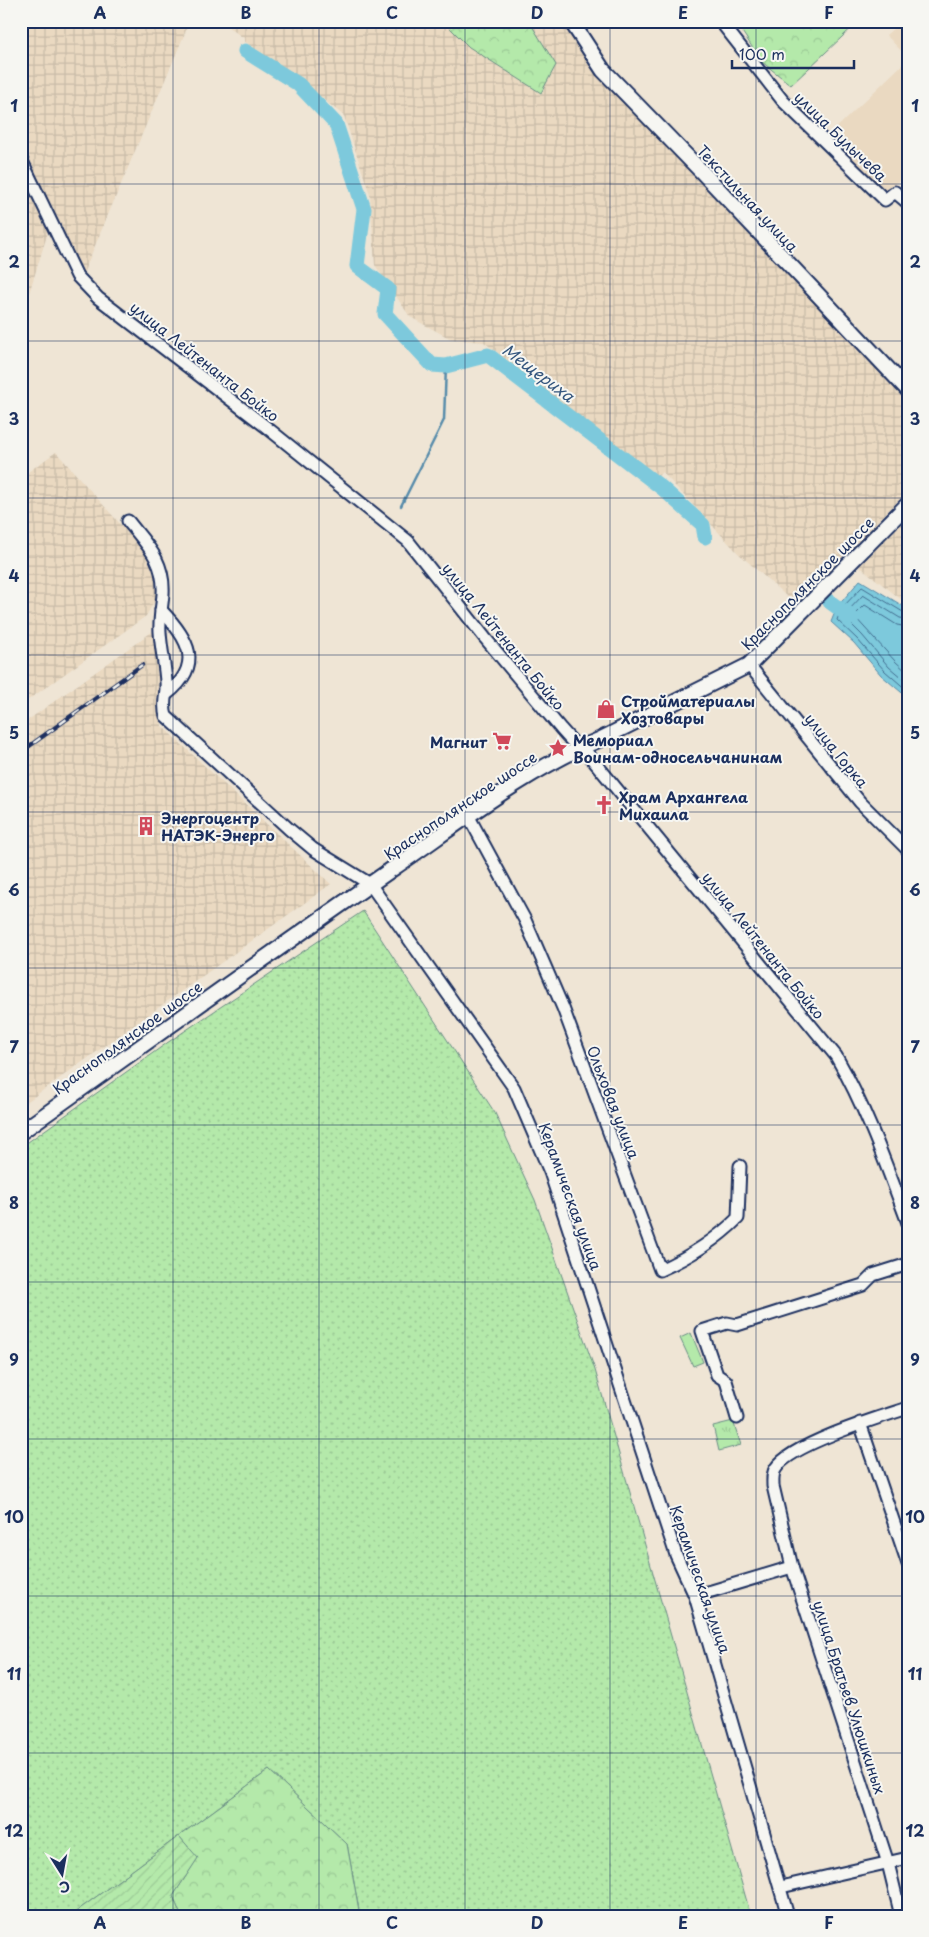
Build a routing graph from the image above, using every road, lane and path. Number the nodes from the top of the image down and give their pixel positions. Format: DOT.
graph roads {
  1 [pos="571,21"];
  2 [pos="721,22"];
  3 [pos="21,159"];
  4 [pos="908,203"];
  5 [pos="908,390"];
  6 [pos="908,504"];
  7 [pos="128,521"];
  8 [pos="161,610"];
  9 [pos="749,665"];
  10 [pos="167,694"];
  11 [pos="578,748"];
  12 [pos="468,817"];
  13 [pos="908,850"];
  14 [pos="370,884"];
  15 [pos="21,1132"];
  16 [pos="740,1166"];
  17 [pos="908,1223"];
  18 [pos="908,1264"];
  19 [pos="908,1408"];
  20 [pos="737,1418"];
  21 [pos="860,1423"];
  22 [pos="908,1564"];
  23 [pos="792,1567"];
  24 [pos="694,1596"];
  25 [pos="908,1858"];
  26 [pos="888,1863"];
  27 [pos="781,1887"];
  28 [pos="788,1916"];
  29 [pos="901,1916"];
  1 -- 5 [label="main road, Текстильная улица"];
  2 -- 4 [label="street, улица Булычева"];
  3 -- 11 [label="street, улица Лейтенанта Бойко"];
  6 -- 9 [label="main road, Краснополянское шоссе"];
  7 -- 8 [label="street, Керамическая улица"];
  8 -- 10 [label="street, Керамическая улица"];
  8 -- 10 [label="street"];
  9 -- 11 [label="main road, Краснополянское шоссе"];
  9 -- 13 [label="street, улица Горка"];
  10 -- 14 [label="street, Керамическая улица"];
  11 -- 12 [label="main road, Краснополянское шоссе"];
  11 -- 17 [label="street, улица Лейтенанта Бойко"];
  12 -- 14 [label="main road, Краснополянское шоссе"];
  12 -- 16 [label="street, Ольховая улица"];
  14 -- 15 [label="main road, Краснополянское шоссе"];
  14 -- 24 [label="street, Керамическая улица"];
  18 -- 20 [label="street"];
  19 -- 21 [label="street"];
  21 -- 22 [label="street"];
  21 -- 23 [label="street, улица Братьев Улюшкиных"];
  23 -- 24 [label="street"];
  23 -- 26 [label="street, улица Братьев Улюшкиных"];
  24 -- 27 [label="street, Керамическая улица"];
  25 -- 26 [label="street"];
  26 -- 27 [label="street"];
  26 -- 29 [label="street, улица Братьев Улюшкиных"];
  27 -- 28 [label="street, Керамическая улица"];
}
